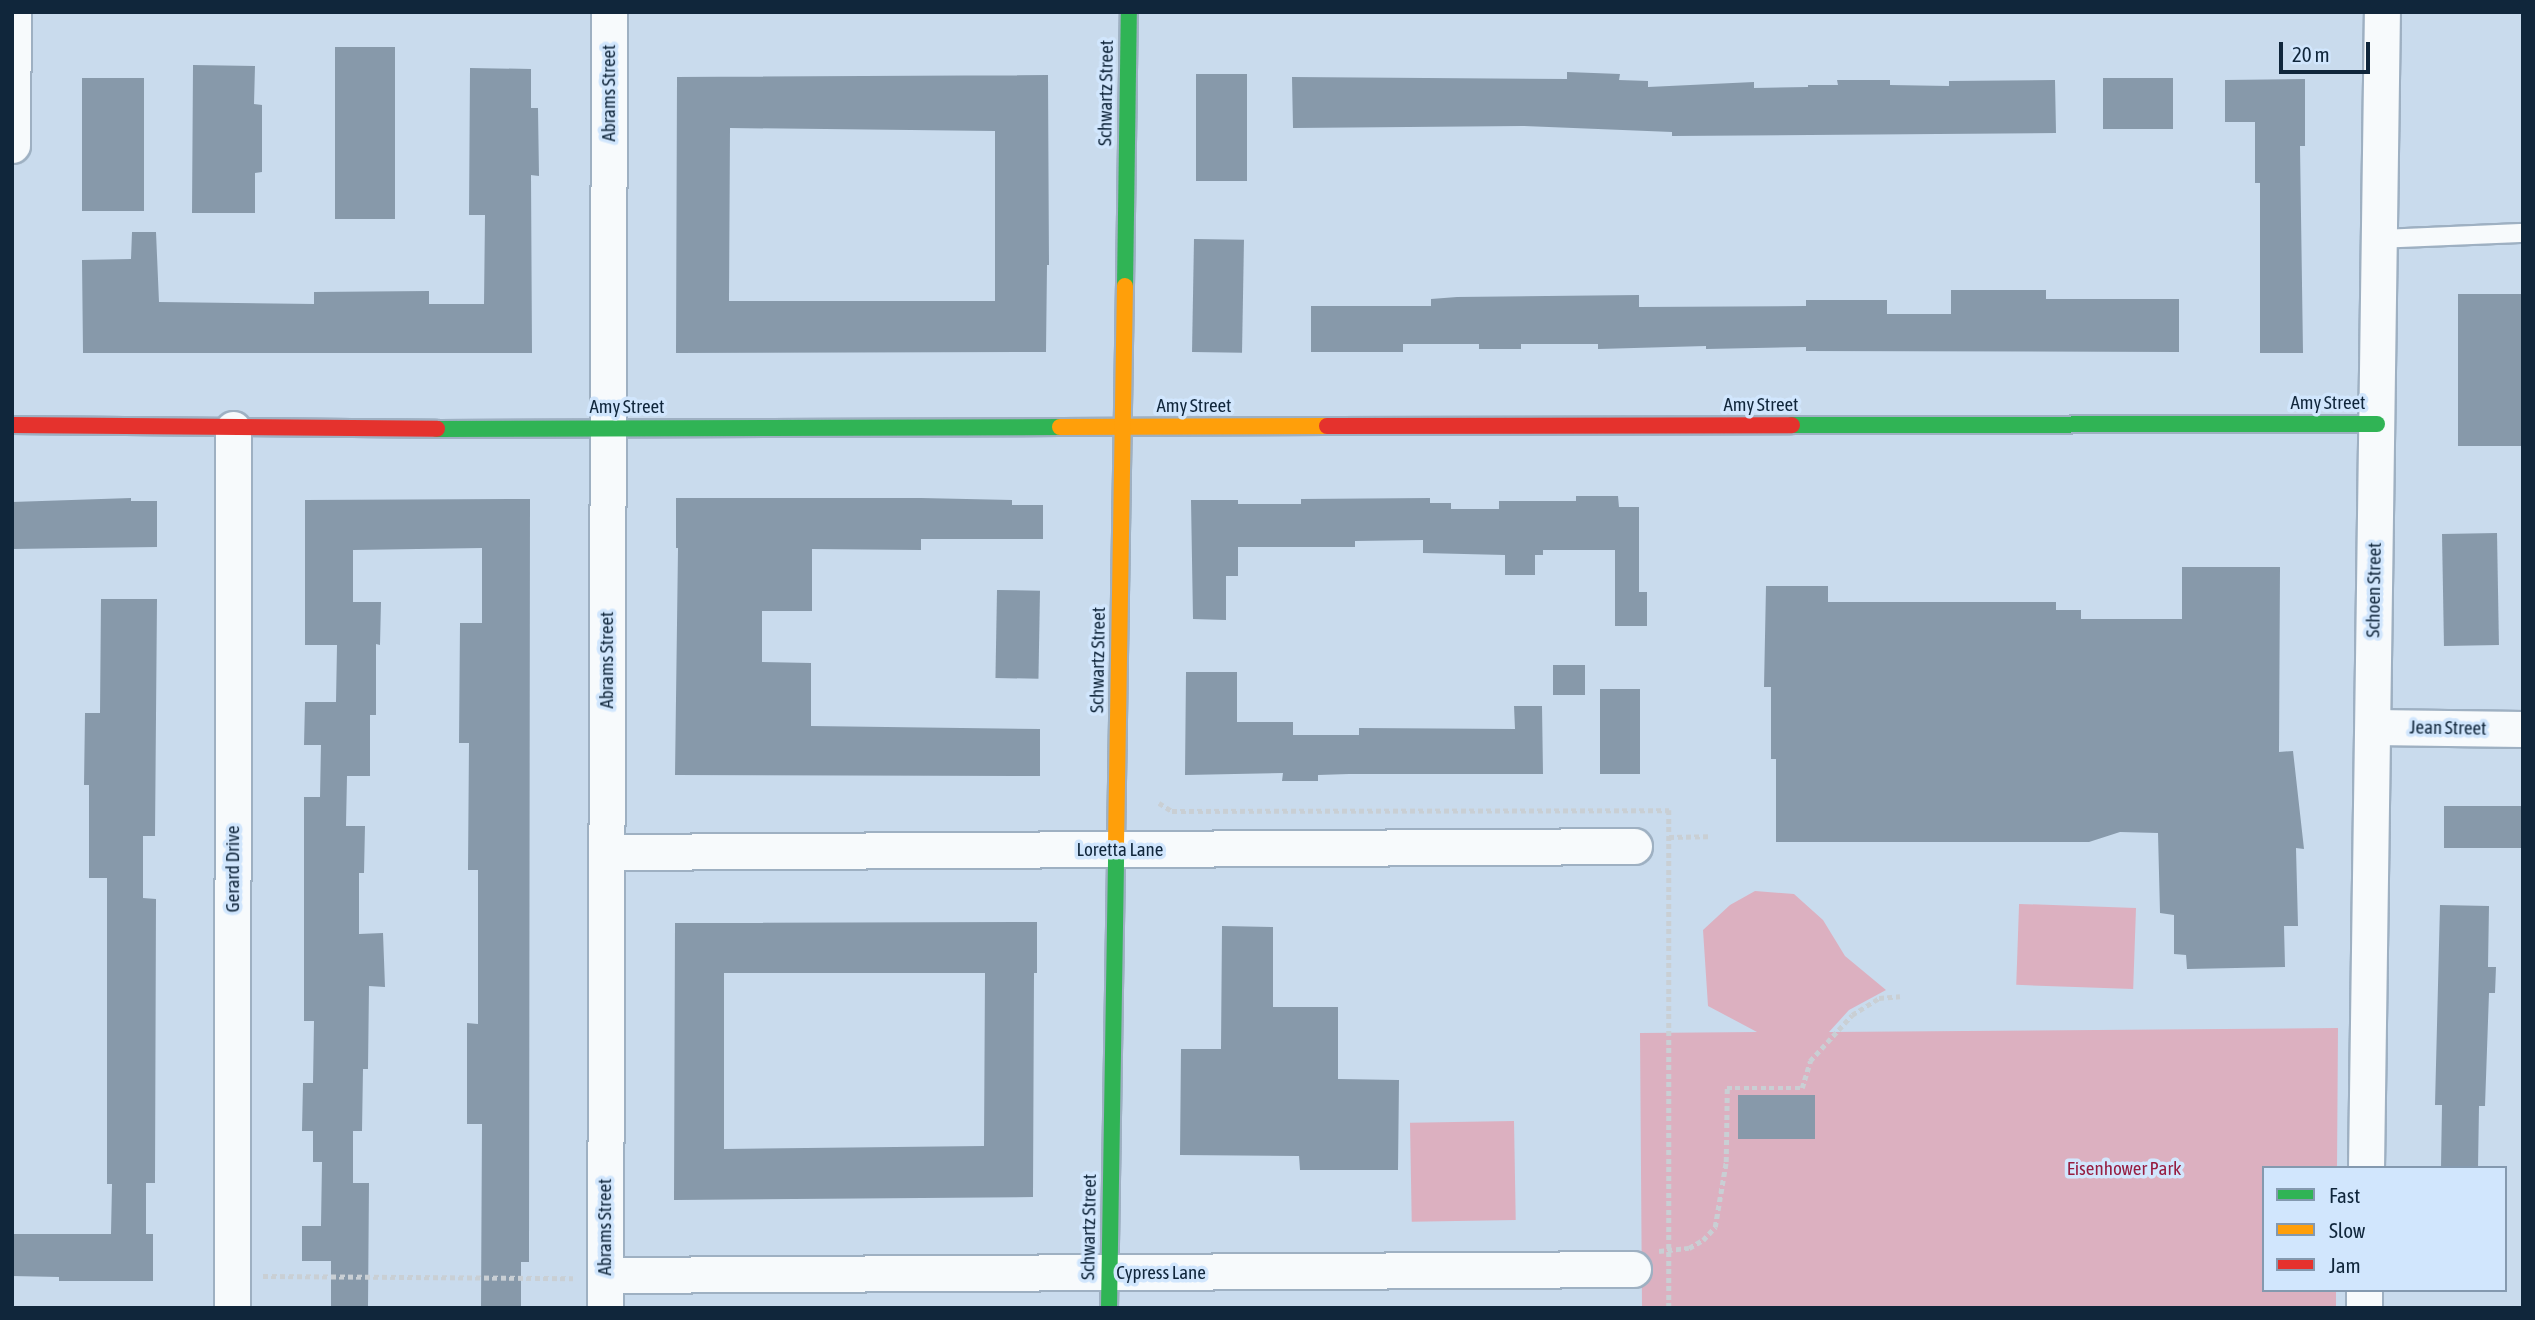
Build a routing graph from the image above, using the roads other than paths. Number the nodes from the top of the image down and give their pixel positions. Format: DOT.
graph roads {
  1 [pos="13,12"];
  2 [pos="609,12"];
  3 [pos="1129,12"];
  4 [pos="2382,12"];
  5 [pos="12,145"];
  6 [pos="2523,233"];
  7 [pos="2379,239"];
  8 [pos="2377,424"];
  9 [pos="12,425"];
  10 [pos="1122,427"];
  11 [pos="608,428"];
  12 [pos="233,429"];
  13 [pos="2372,727"];
  14 [pos="2523,729"];
  15 [pos="1634,846"];
  16 [pos="1116,850"];
  17 [pos="607,852"];
  18 [pos="2366,1166"];
  19 [pos="1633,1269"];
  20 [pos="1110,1273"];
  21 [pos="605,1291"];
  22 [pos="232,1292"];
  23 [pos="1109,1308"];
  1 -- 5 [label="street"];
  2 -- 11 [label="street, Abrams Street"];
  3 -- 10 [label="street, Schwartz Street"];
  4 -- 7 [label="street, Schoen Street"];
  6 -- 7 [label="lane"];
  7 -- 8 [label="street, Schoen Street"];
  8 -- 10 [label="street, Amy Street"];
  8 -- 13 [label="street, Schoen Street"];
  9 -- 12 [label="street, Amy Street"];
  10 -- 11 [label="street, Amy Street"];
  10 -- 16 [label="street, Schwartz Street"];
  11 -- 12 [label="street, Amy Street"];
  11 -- 17 [label="street, Abrams Street"];
  12 -- 22 [label="street, Gerard Drive"];
  13 -- 14 [label="street, Jean Street"];
  13 -- 18 [label="street, Schoen Street"];
  15 -- 16 [label="street, Loretta Lane"];
  16 -- 17 [label="street, Loretta Lane"];
  16 -- 20 [label="street, Schwartz Street"];
  17 -- 21 [label="street, Abrams Street"];
  19 -- 20 [label="street, Cypress Lane"];
  20 -- 21 [label="street, Cypress Lane"];
  20 -- 23 [label="street, Schwartz Street"];
}
